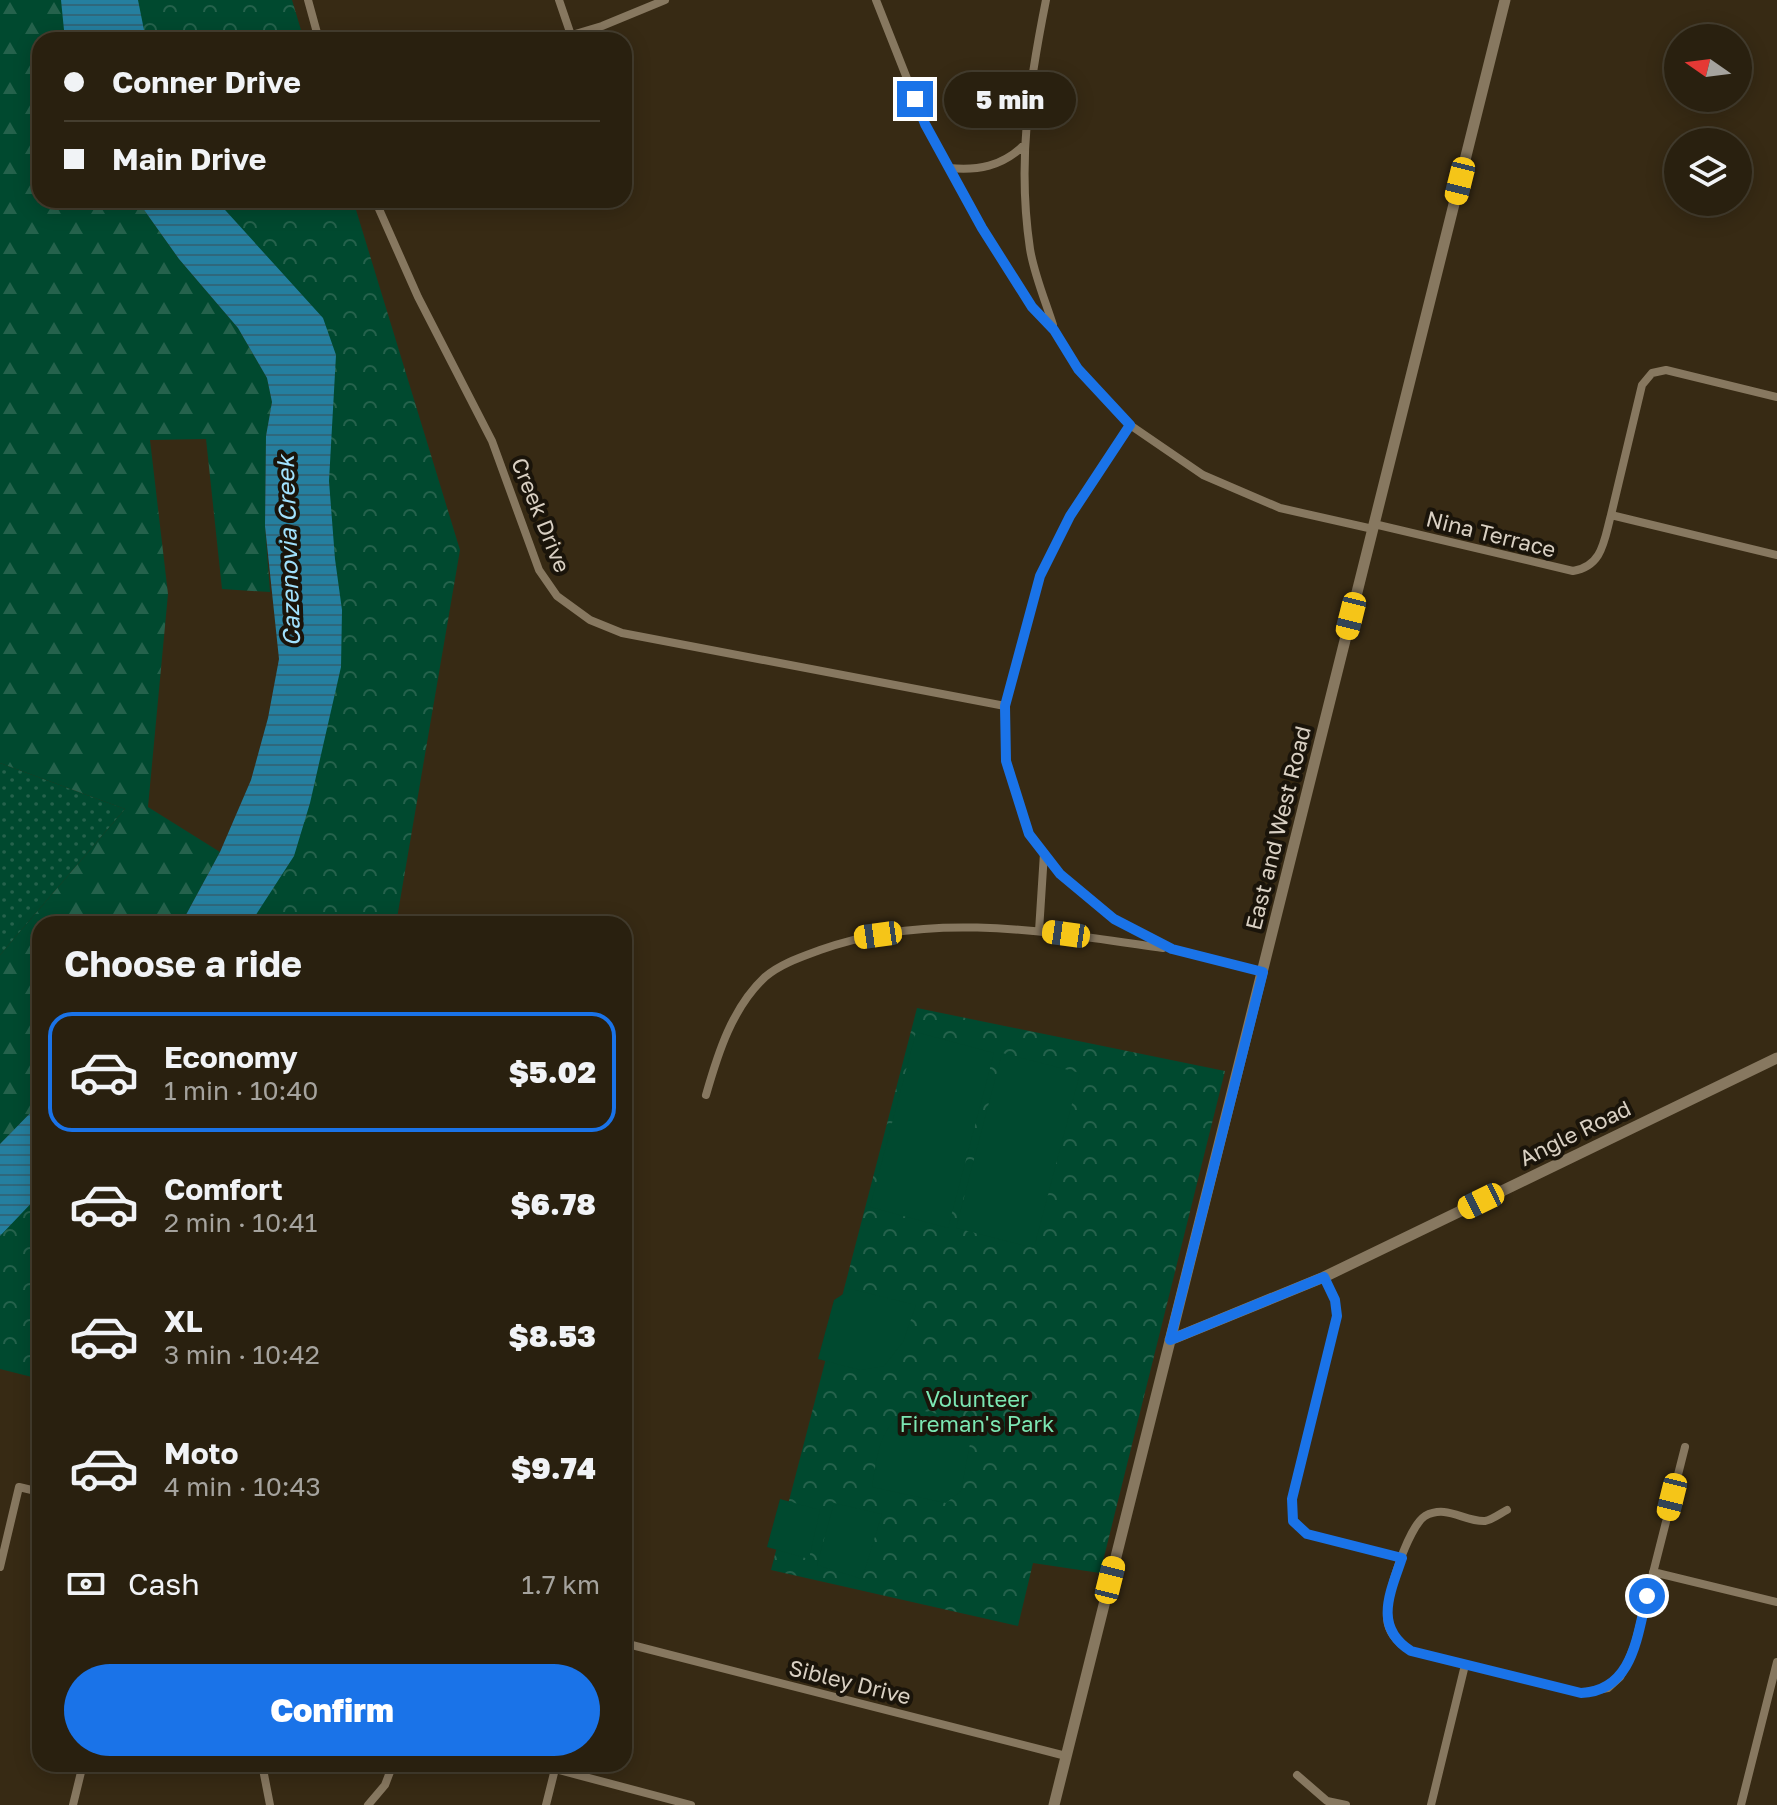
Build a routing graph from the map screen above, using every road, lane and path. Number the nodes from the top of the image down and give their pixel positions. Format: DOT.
graph roads {
  1 [pos="308,0"];
  2 [pos="559,0"];
  3 [pos="665,0"];
  4 [pos="876,0"];
  5 [pos="1046,0"];
  6 [pos="1505,0"];
  7 [pos="317,32"];
  8 [pos="570,32"];
  9 [pos="581,32"];
  10 [pos="1023,146"];
  11 [pos="949,168"];
  12 [pos="379,208"];
  13 [pos="1054,330"];
  14 [pos="1777,397"];
  15 [pos="1130,425"];
  16 [pos="1611,515"];
  17 [pos="1374,527"];
  18 [pos="1777,555"];
  19 [pos="1005,706"];
  20 [pos="1044,853"];
  21 [pos="1039,931"];
  22 [pos="1172,949"];
  23 [pos="1263,972"];
  24 [pos="1777,1058"];
  25 [pos="706,1095"];
  26 [pos="1324,1277"];
  27 [pos="1170,1340"];
  28 [pos="1685,1447"];
  29 [pos="32,1490"];
  30 [pos="1507,1510"];
  31 [pos="1402,1558"];
  32 [pos="0,1567"];
  33 [pos="1653,1572"];
  34 [pos="1777,1602"];
  35 [pos="632,1645"];
  36 [pos="1777,1662"];
  37 [pos="1465,1665"];
  38 [pos="1066,1756"];
  39 [pos="81,1772"];
  40 [pos="264,1772"];
  41 [pos="390,1772"];
  42 [pos="554,1772"];
  43 [pos="566,1772"];
  44 [pos="1297,1775"];
  45 [pos="73,1805"];
  46 [pos="270,1805"];
  47 [pos="368,1805"];
  48 [pos="546,1805"];
  49 [pos="691,1805"];
  50 [pos="1054,1805"];
  51 [pos="1346,1805"];
  52 [pos="1431,1805"];
  53 [pos="1741,1805"];
  1 -- 7 [label="street"];
  2 -- 8 [label="street"];
  3 -- 9 [label="street"];
  4 -- 11 [label="street"];
  5 -- 10 [label="street"];
  6 -- 17 [label="street, East and West Road"];
  10 -- 11 [label="street"];
  10 -- 13 [label="street"];
  11 -- 13 [label="street"];
  12 -- 19 [label="street, Creek Drive"];
  13 -- 15 [label="street, Nina Terrace"];
  14 -- 16 [label="street, Nina Terrace"];
  15 -- 17 [label="street, Nina Terrace"];
  15 -- 19 [label="street"];
  16 -- 17 [label="street, Nina Terrace"];
  16 -- 18 [label="street"];
  17 -- 23 [label="street, East and West Road"];
  19 -- 20 [label="street"];
  20 -- 21 [label="street"];
  20 -- 22 [label="street"];
  21 -- 22 [label="street"];
  21 -- 25 [label="street"];
  22 -- 23 [label="street"];
  23 -- 27 [label="street, East and West Road"];
  24 -- 26 [label="street, Angle Road"];
  26 -- 27 [label="street, Angle Road"];
  26 -- 31 [label="street"];
  27 -- 38 [label="street, East and West Road"];
  28 -- 33 [label="street"];
  29 -- 32 [label="street"];
  30 -- 31 [label="street"];
  31 -- 37 [label="street"];
  33 -- 34 [label="street"];
  33 -- 37 [label="street"];
  35 -- 38 [label="street, Sibley Drive"];
  36 -- 53 [label="street"];
  37 -- 52 [label="street"];
  38 -- 50 [label="street, East and West Road"];
  39 -- 45 [label="street"];
  40 -- 46 [label="street"];
  41 -- 47 [label="street"];
  42 -- 48 [label="street"];
  43 -- 49 [label="street"];
  44 -- 51 [label="street"];
}
